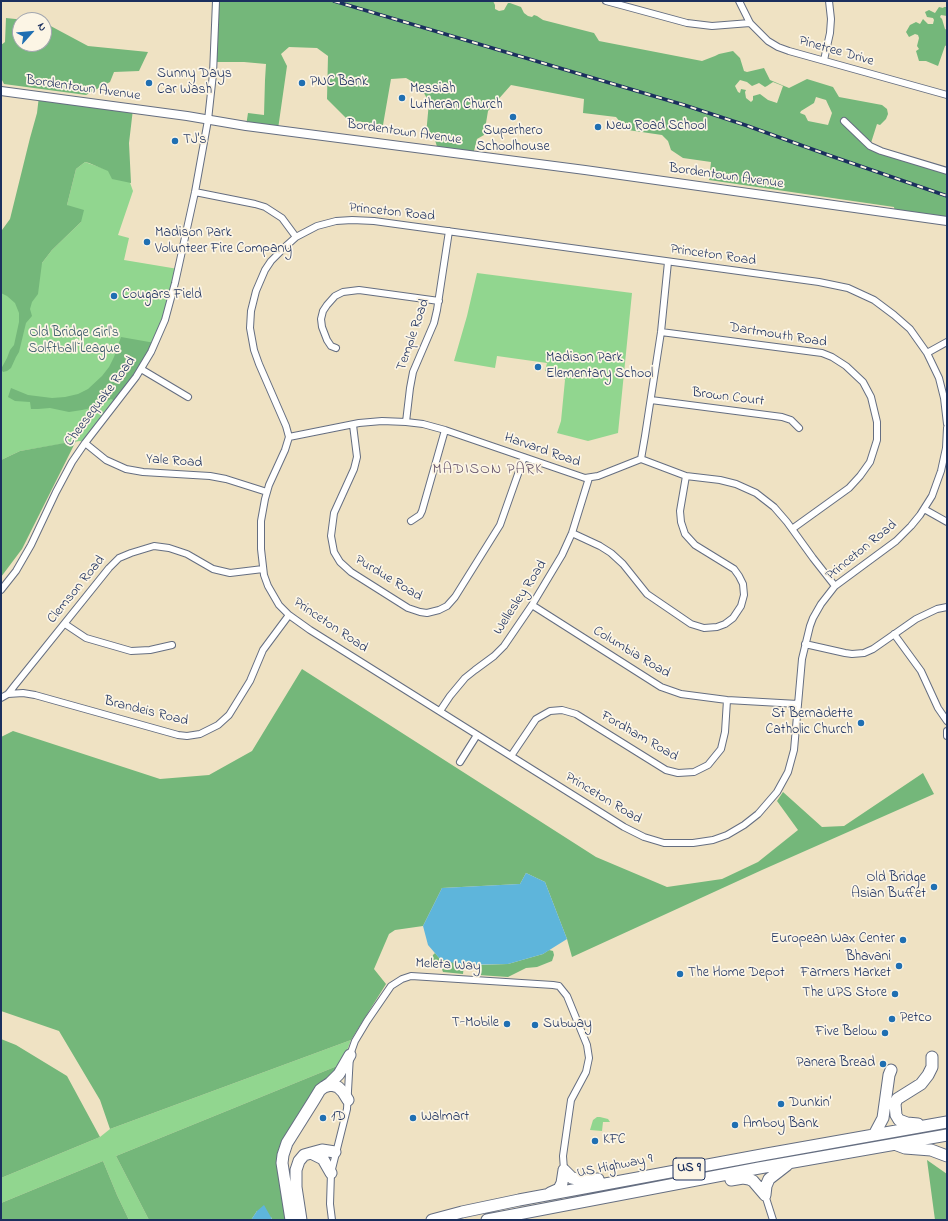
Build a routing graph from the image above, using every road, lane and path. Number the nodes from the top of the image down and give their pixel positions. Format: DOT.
graph roads {
  1 [pos="216,1"];
  2 [pos="606,1"];
  3 [pos="739,1"];
  4 [pos="829,1"];
  5 [pos="750,23"];
  6 [pos="824,60"];
  7 [pos="1,91"];
  8 [pos="947,95"];
  9 [pos="208,120"];
  10 [pos="844,121"];
  11 [pos="947,171"];
  12 [pos="195,192"];
  13 [pos="947,221"];
  14 [pos="449,231"];
  15 [pos="296,237"];
  16 [pos="668,262"];
  17 [pos="439,301"];
  18 [pos="661,332"];
  19 [pos="947,342"];
  20 [pos="336,348"];
  21 [pos="927,353"];
  22 [pos="141,369"];
  23 [pos="188,397"];
  24 [pos="651,400"];
  25 [pos="406,422"];
  26 [pos="353,424"];
  27 [pos="947,424"];
  28 [pos="799,428"];
  29 [pos="947,428"];
  30 [pos="445,430"];
  31 [pos="289,437"];
  32 [pos="85,443"];
  33 [pos="524,457"];
  34 [pos="641,458"];
  35 [pos="686,476"];
  36 [pos="589,478"];
  37 [pos="267,492"];
  38 [pos="924,508"];
  39 [pos="411,521"];
  40 [pos="947,522"];
  41 [pos="792,529"];
  42 [pos="572,533"];
  43 [pos="263,569"];
  44 [pos="835,586"];
  45 [pos="1,590"];
  46 [pos="532,605"];
  47 [pos="947,607"];
  48 [pos="289,615"];
  49 [pos="65,624"];
  50 [pos="894,634"];
  51 [pos="805,644"];
  52 [pos="172,645"];
  53 [pos="8,694"];
  54 [pos="1,698"];
  55 [pos="727,700"];
  56 [pos="798,704"];
  57 [pos="440,711"];
  58 [pos="947,721"];
  59 [pos="947,730"];
  60 [pos="477,735"];
  61 [pos="947,736"];
  62 [pos="511,756"];
  63 [pos="460,762"];
  64 [pos="350,1055"];
  65 [pos="932,1057"];
  66 [pos="891,1070"];
  67 [pos="324,1087"];
  68 [pos="348,1100"];
  69 [pos="947,1122"];
  70 [pos="932,1125"];
  71 [pos="874,1135"];
  72 [pos="947,1135"];
  73 [pos="894,1144"];
  74 [pos="335,1152"];
  75 [pos="311,1153"];
  76 [pos="947,1156"];
  77 [pos="790,1163"];
  78 [pos="564,1170"];
  79 [pos="331,1173"];
  80 [pos="666,1173"];
  81 [pos="680,1183"];
  82 [pos="765,1194"];
  83 [pos="520,1200"];
  84 [pos="291,1220"];
  85 [pos="301,1220"];
  86 [pos="332,1220"];
  87 [pos="432,1220"];
  88 [pos="487,1220"];
  89 [pos="773,1220"];
  1 -- 9 [label="street, Cheesequake Road"];
  2 -- 5 [label="street"];
  3 -- 5 [label="street, Pinetree Drive"];
  4 -- 6 [label="street"];
  5 -- 6 [label="street, Pinetree Drive"];
  6 -- 8 [label="street, Pinetree Drive"];
  7 -- 9 [label="street, Bordentown Avenue"];
  9 -- 12 [label="street, Cheesequake Road"];
  9 -- 13 [label="street, Bordentown Avenue"];
  10 -- 11 [label="street"];
  12 -- 15 [label="street"];
  12 -- 22 [label="street, Cheesequake Road"];
  14 -- 15 [label="street, Princeton Road"];
  14 -- 16 [label="street, Princeton Road"];
  14 -- 17 [label="street, Temple Road"];
  15 -- 31 [label="street, Princeton Road"];
  16 -- 18 [label="street"];
  16 -- 21 [label="street, Princeton Road"];
  17 -- 20 [label="street"];
  17 -- 25 [label="street, Temple Road"];
  18 -- 24 [label="street"];
  18 -- 41 [label="street, Dartmouth Road"];
  19 -- 21 [label="street"];
  21 -- 27 [label="street, Princeton Road"];
  22 -- 23 [label="street"];
  22 -- 32 [label="street, Cheesequake Road"];
  24 -- 28 [label="street, Brown Court"];
  24 -- 34 [label="street"];
  25 -- 26 [label="street, Harvard Road"];
  25 -- 30 [label="street, Harvard Road"];
  26 -- 31 [label="street, Harvard Road"];
  26 -- 33 [label="street, Purdue Road"];
  29 -- 38 [label="street, Princeton Road"];
  30 -- 33 [label="street, Harvard Road"];
  30 -- 39 [label="street"];
  31 -- 37 [label="street, Princeton Road"];
  32 -- 37 [label="street, Yale Road"];
  32 -- 45 [label="street, Cheesequake Road"];
  33 -- 36 [label="street, Harvard Road"];
  34 -- 35 [label="street"];
  34 -- 36 [label="street, Harvard Road"];
  35 -- 41 [label="street"];
  35 -- 42 [label="street"];
  36 -- 42 [label="street, Wellesley Road"];
  37 -- 43 [label="street, Princeton Road"];
  38 -- 40 [label="street"];
  38 -- 44 [label="street, Princeton Road"];
  41 -- 44 [label="street"];
  42 -- 46 [label="street, Wellesley Road"];
  43 -- 48 [label="street, Princeton Road"];
  43 -- 49 [label="street, Clemson Road"];
  44 -- 51 [label="street, Princeton Road"];
  46 -- 55 [label="street, Columbia Road"];
  46 -- 57 [label="street, Wellesley Road"];
  47 -- 50 [label="street"];
  48 -- 53 [label="street, Brandeis Road"];
  48 -- 57 [label="street, Princeton Road"];
  49 -- 52 [label="street"];
  49 -- 53 [label="street, Clemson Road"];
  50 -- 51 [label="street"];
  50 -- 58 [label="street"];
  51 -- 56 [label="street, Princeton Road"];
  53 -- 54 [label="street, Clemson Road"];
  55 -- 56 [label="street, Columbia Road"];
  55 -- 62 [label="street, Fordham Road"];
  56 -- 62 [label="street, Princeton Road"];
  57 -- 60 [label="street, Princeton Road"];
  59 -- 61 [label="street"];
  60 -- 62 [label="street, Princeton Road"];
  60 -- 63 [label="street"];
  64 -- 67 [label="highway"];
  64 -- 68 [label="street, Meleta Way"];
  64 -- 78 [label="street, Meleta Way"];
  65 -- 70 [label="highway"];
  66 -- 71 [label="highway"];
  67 -- 68 [label="highway"];
  67 -- 84 [label="highway"];
  68 -- 74 [label="street, Meleta Way"];
  69 -- 70 [label="highway, US Highway 9 / US 9"];
  70 -- 71 [label="highway, US Highway 9 / US 9"];
  71 -- 80 [label="highway, US Highway 9 / US 9"];
  72 -- 73 [label="highway, US Highway 9 / US 9"];
  73 -- 76 [label="highway"];
  73 -- 77 [label="highway, US Highway 9 / US 9"];
  74 -- 75 [label="highway"];
  74 -- 79 [label="street, Meleta Way"];
  75 -- 79 [label="highway"];
  75 -- 85 [label="highway"];
  77 -- 81 [label="highway, US Highway 9 / US 9"];
  77 -- 82 [label="highway"];
  78 -- 80 [label="highway"];
  78 -- 83 [label="highway"];
  79 -- 86 [label="street, Meleta Way"];
  80 -- 83 [label="highway, US Highway 9 / US 9"];
  81 -- 82 [label="highway"];
  81 -- 88 [label="highway, US Highway 9 / US 9"];
  82 -- 89 [label="street"];
  83 -- 87 [label="highway, US Highway 9 / US 9"];
}
